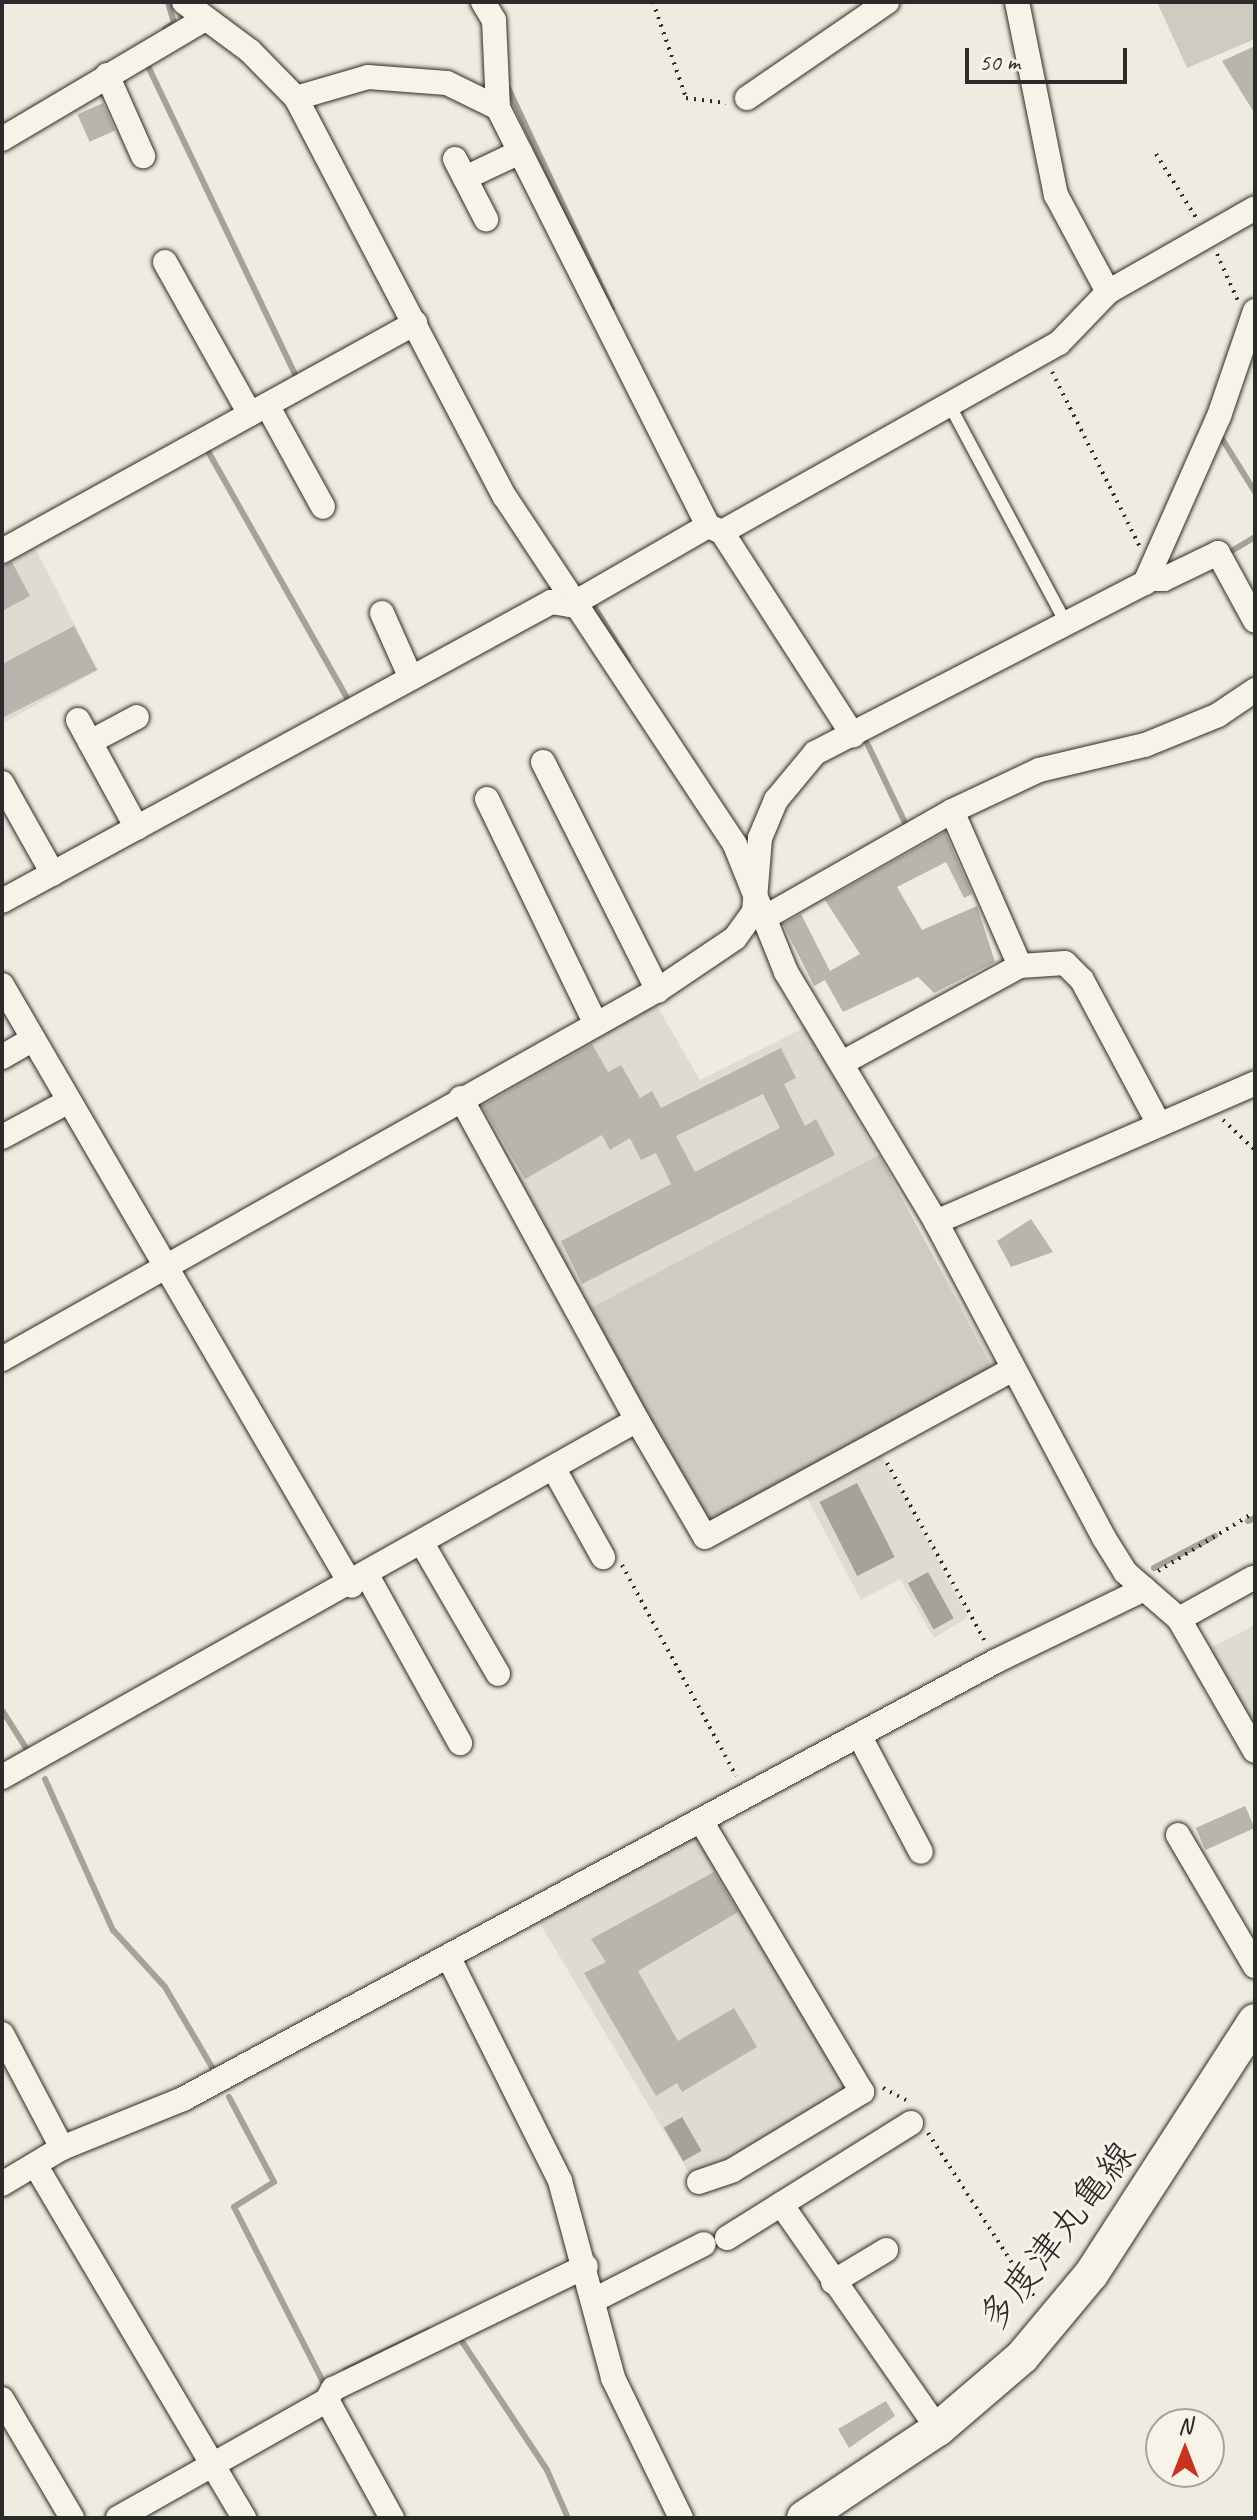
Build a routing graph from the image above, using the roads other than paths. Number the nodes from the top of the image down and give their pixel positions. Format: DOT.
graph roads {
  1 [pos="184,2"];
  2 [pos="483,2"];
  3 [pos="887,2"];
  4 [pos="1017,2"];
  5 [pos="205,19"];
  6 [pos="107,75"];
  7 [pos="296,98"];
  8 [pos="747,98"];
  9 [pos="498,108"];
  10 [pos="2,139"];
  11 [pos="520,152"];
  12 [pos="143,156"];
  13 [pos="1255,208"];
  14 [pos="486,219"];
  15 [pos="165,262"];
  16 [pos="1108,292"];
  17 [pos="1255,311"];
  18 [pos="415,323"];
  19 [pos="949,404"];
  20 [pos="252,407"];
  21 [pos="323,507"];
  22 [pos="715,529"];
  23 [pos="2,551"];
  24 [pos="1151,573"];
  25 [pos="571,605"];
  26 [pos="382,613"];
  27 [pos="1255,621"];
  28 [pos="1068,627"];
  29 [pos="408,672"];
  30 [pos="1255,690"];
  31 [pos="137,717"];
  32 [pos="78,720"];
  33 [pos="853,735"];
  34 [pos="90,742"];
  35 [pos="543,762"];
  36 [pos="2,783"];
  37 [pos="487,799"];
  38 [pos="952,811"];
  39 [pos="133,822"];
  40 [pos="53,874"];
  41 [pos="758,888"];
  42 [pos="2,901"];
  43 [pos="764,918"];
  44 [pos="1020,966"];
  45 [pos="2,985"];
  46 [pos="658,991"];
  47 [pos="596,1024"];
  48 [pos="33,1039"];
  49 [pos="2,1057"];
  50 [pos="842,1063"];
  51 [pos="1255,1083"];
  52 [pos="461,1098"];
  53 [pos="69,1101"];
  54 [pos="1159,1124"];
  55 [pos="2,1137"];
  56 [pos="936,1222"];
  57 [pos="163,1265"];
  58 [pos="2,1359"];
  59 [pos="1011,1370"];
  60 [pos="637,1420"];
  61 [pos="554,1469"];
  62 [pos="423,1545"];
  63 [pos="603,1557"];
  64 [pos="1253,1578"];
  65 [pos="360,1582"];
  66 [pos="1140,1586"];
  67 [pos="1179,1619"];
  68 [pos="498,1674"];
  69 [pos="859,1735"];
  70 [pos="460,1743"];
  71 [pos="1255,1751"];
  72 [pos="2,1777"];
  73 [pos="701,1821"];
  74 [pos="1178,1835"];
  75 [pos="921,1852"];
  76 [pos="449,1958"];
  77 [pos="1255,1966"];
  78 [pos="1255,2021"];
  79 [pos="2,2034"];
  80 [pos="914,2116"];
  81 [pos="62,2148"];
  82 [pos="36,2166"];
  83 [pos="699,2182"];
  84 [pos="2,2184"];
  85 [pos="781,2204"];
  86 [pos="886,2250"];
  87 [pos="586,2266"];
  88 [pos="833,2282"];
  89 [pos="594,2300"];
  90 [pos="2,2399"];
  91 [pos="327,2400"];
  92 [pos="938,2429"];
  93 [pos="214,2464"];
  94 [pos="72,2518"];
  95 [pos="118,2518"];
  96 [pos="244,2518"];
  97 [pos="392,2518"];
  98 [pos="681,2518"];
  99 [pos="804,2518"];
  1 -- 5 [label="street"];
  2 -- 9 [label="street"];
  3 -- 8 [label="street"];
  4 -- 16 [label="street"];
  5 -- 6 [label="street"];
  5 -- 7 [label="street"];
  6 -- 10 [label="street"];
  6 -- 12 [label="street"];
  7 -- 9 [label="street"];
  7 -- 18 [label="street"];
  9 -- 11 [label="street"];
  11 -- 14 [label="street"];
  11 -- 22 [label="street"];
  13 -- 16 [label="street"];
  15 -- 20 [label="street"];
  16 -- 19 [label="street"];
  17 -- 24 [label="street"];
  18 -- 20 [label="street"];
  18 -- 25 [label="street"];
  19 -- 22 [label="street"];
  19 -- 28 [label="lane"];
  20 -- 21 [label="street"];
  20 -- 23 [label="street"];
  22 -- 25 [label="street"];
  22 -- 33 [label="street"];
  24 -- 27 [label="street"];
  24 -- 28 [label="street"];
  25 -- 29 [label="street"];
  25 -- 41 [label="street"];
  26 -- 29 [label="street"];
  28 -- 33 [label="street"];
  29 -- 39 [label="street"];
  30 -- 38 [label="street"];
  31 -- 34 [label="street"];
  32 -- 34 [label="street"];
  33 -- 41 [label="street"];
  34 -- 39 [label="street"];
  35 -- 46 [label="street"];
  36 -- 40 [label="street"];
  37 -- 47 [label="street"];
  38 -- 43 [label="street"];
  38 -- 44 [label="street"];
  39 -- 40 [label="street"];
  40 -- 42 [label="street"];
  41 -- 43 [label="street"];
  41 -- 46 [label="street"];
  43 -- 50 [label="street"];
  44 -- 50 [label="street"];
  44 -- 54 [label="street"];
  45 -- 48 [label="street"];
  46 -- 47 [label="street"];
  47 -- 52 [label="street"];
  48 -- 49 [label="street"];
  48 -- 53 [label="street"];
  50 -- 56 [label="street"];
  51 -- 54 [label="street"];
  52 -- 57 [label="street"];
  52 -- 60 [label="street"];
  53 -- 55 [label="street"];
  53 -- 57 [label="street"];
  54 -- 56 [label="street"];
  56 -- 59 [label="street"];
  57 -- 58 [label="street"];
  57 -- 65 [label="street"];
  59 -- 60 [label="street"];
  59 -- 66 [label="street"];
  60 -- 61 [label="street"];
  61 -- 62 [label="street"];
  61 -- 63 [label="street"];
  62 -- 65 [label="street"];
  62 -- 68 [label="street"];
  64 -- 67 [label="street"];
  65 -- 70 [label="street"];
  65 -- 72 [label="street"];
  66 -- 67 [label="street"];
  66 -- 69 [label="street"];
  67 -- 71 [label="street"];
  69 -- 73 [label="street"];
  69 -- 75 [label="street"];
  73 -- 76 [label="street"];
  73 -- 83 [label="street"];
  74 -- 77 [label="street"];
  76 -- 81 [label="street"];
  76 -- 87 [label="street"];
  78 -- 92 [label="main road, 多度津丸亀線"];
  79 -- 81 [label="street"];
  80 -- 85 [label="street"];
  81 -- 82 [label="street"];
  82 -- 84 [label="street"];
  82 -- 93 [label="street"];
  85 -- 88 [label="street"];
  85 -- 89 [label="street"];
  86 -- 88 [label="street"];
  87 -- 89 [label="street"];
  87 -- 91 [label="street"];
  88 -- 92 [label="street"];
  89 -- 98 [label="street"];
  90 -- 94 [label="street"];
  91 -- 93 [label="street"];
  91 -- 97 [label="street"];
  92 -- 99 [label="main road, 多度津丸亀線"];
  93 -- 95 [label="street"];
  93 -- 96 [label="street"];
}
